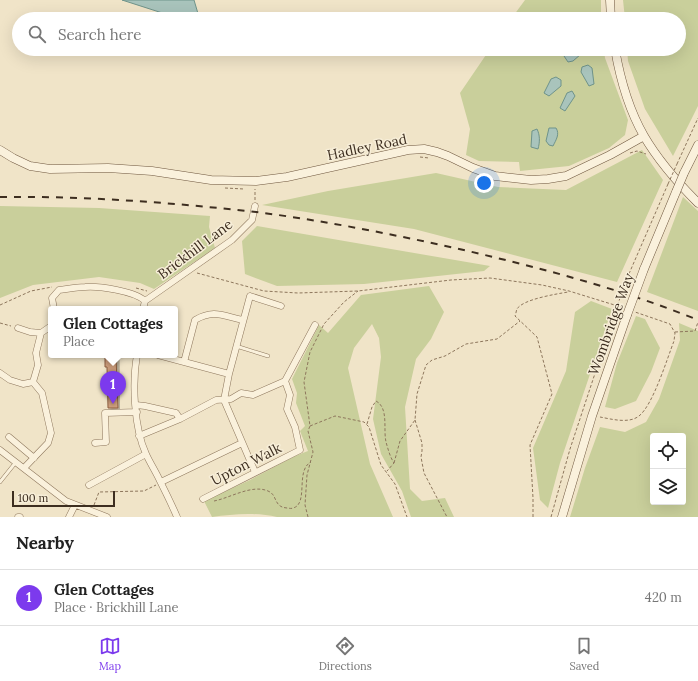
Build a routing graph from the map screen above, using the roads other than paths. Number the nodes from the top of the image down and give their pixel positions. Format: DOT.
graph roads {
  1 [pos="610,0"];
  2 [pos="611,12"];
  3 [pos="616,56"];
  4 [pos="644,136"];
  5 [pos="698,144"];
  6 [pos="0,150"];
  7 [pos="698,202"];
  8 [pos="255,206"];
  9 [pos="145,301"];
  10 [pos="53,306"];
  11 [pos="144,306"];
  12 [pos="281,306"];
  13 [pos="243,320"];
  14 [pos="315,325"];
  15 [pos="18,328"];
  16 [pos="48,328"];
  17 [pos="41,333"];
  18 [pos="236,346"];
  19 [pos="268,356"];
  20 [pos="136,358"];
  21 [pos="169,358"];
  22 [pos="184,362"];
  23 [pos="0,373"];
  24 [pos="229,374"];
  25 [pos="33,382"];
  26 [pos="285,382"];
  27 [pos="224,400"];
  28 [pos="136,409"];
  29 [pos="180,419"];
  30 [pos="139,436"];
  31 [pos="9,438"];
  32 [pos="95,443"];
  33 [pos="242,443"];
  34 [pos="0,450"];
  35 [pos="146,454"];
  36 [pos="34,458"];
  37 [pos="16,462"];
  38 [pos="24,468"];
  39 [pos="255,472"];
  40 [pos="0,482"];
  41 [pos="161,482"];
  42 [pos="89,485"];
  43 [pos="203,499"];
  44 [pos="74,505"];
  45 [pos="69,517"];
  46 [pos="107,517"];
  47 [pos="177,517"];
  48 [pos="562,517"];
  1 -- 2 [label="street"];
  3 -- 4 [label="street"];
  4 -- 6 [label="street, Hadley Road"];
  4 -- 7 [label="street"];
  5 -- 48 [label="street, Wombridge Way, bridge"];
  8 -- 9 [label="street, Brickhill Lane"];
  9 -- 10 [label="street"];
  9 -- 11 [label="street"];
  12 -- 13 [label="street"];
  13 -- 18 [label="street"];
  13 -- 22 [label="street"];
  14 -- 26 [label="street"];
  15 -- 17 [label="street"];
  16 -- 17 [label="street"];
  17 -- 25 [label="street"];
  18 -- 19 [label="lane"];
  18 -- 24 [label="street"];
  20 -- 28 [label="street"];
  21 -- 22 [label="street"];
  22 -- 24 [label="street"];
  23 -- 25 [label="street"];
  24 -- 27 [label="street"];
  25 -- 36 [label="street"];
  26 -- 27 [label="street"];
  26 -- 39 [label="street, Upton Walk"];
  27 -- 29 [label="street"];
  27 -- 33 [label="street"];
  28 -- 29 [label="street"];
  28 -- 30 [label="street"];
  28 -- 32 [label="street"];
  29 -- 30 [label="street"];
  30 -- 35 [label="street"];
  31 -- 36 [label="street"];
  33 -- 39 [label="street"];
  33 -- 41 [label="street"];
  34 -- 37 [label="street"];
  35 -- 41 [label="street"];
  35 -- 42 [label="street"];
  36 -- 38 [label="street"];
  37 -- 38 [label="street"];
  37 -- 40 [label="lane"];
  38 -- 44 [label="street"];
  39 -- 43 [label="street, Upton Walk"];
  41 -- 47 [label="street"];
  44 -- 45 [label="street"];
  44 -- 46 [label="street"];
}
